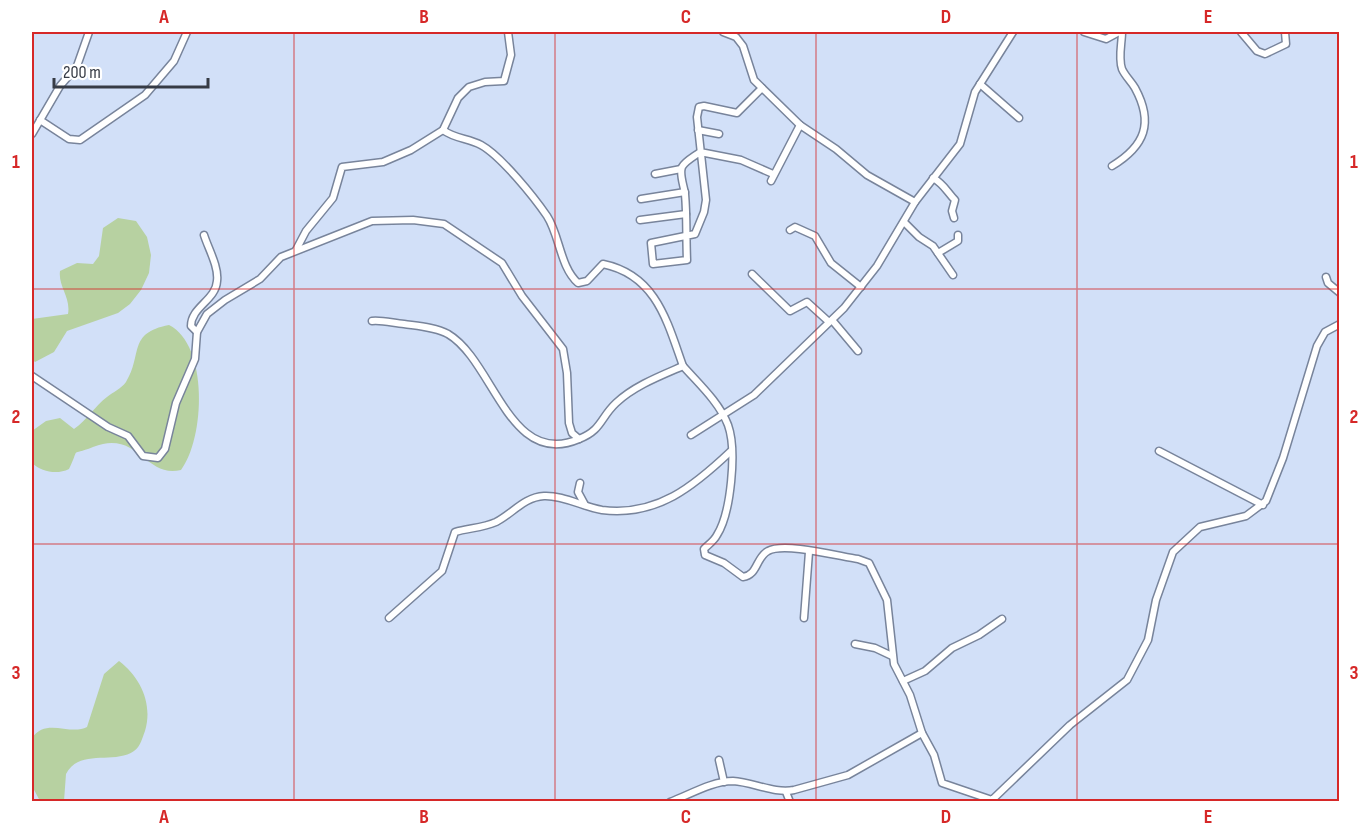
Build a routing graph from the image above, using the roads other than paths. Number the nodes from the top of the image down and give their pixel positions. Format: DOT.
graph roads {
  1 [pos="89,32"];
  2 [pos="187,32"];
  3 [pos="508,32"];
  4 [pos="723,32"];
  5 [pos="1002,32"];
  6 [pos="1084,32"];
  7 [pos="1120,32"];
  8 [pos="1241,32"];
  9 [pos="1285,32"];
  10 [pos="1011,34"];
  11 [pos="980,84"];
  12 [pos="762,88"];
  13 [pos="1019,118"];
  14 [pos="40,120"];
  15 [pos="800,125"];
  16 [pos="443,130"];
  17 [pos="698,130"];
  18 [pos="32,134"];
  19 [pos="719,134"];
  20 [pos="700,152"];
  21 [pos="1112,166"];
  22 [pos="681,169"];
  23 [pos="655,174"];
  24 [pos="773,174"];
  25 [pos="933,177"];
  26 [pos="771,181"];
  27 [pos="684,192"];
  28 [pos="641,199"];
  29 [pos="915,202"];
  30 [pos="686,214"];
  31 [pos="954,218"];
  32 [pos="640,220"];
  33 [pos="904,222"];
  34 [pos="790,230"];
  35 [pos="204,234"];
  36 [pos="958,235"];
  37 [pos="686,237"];
  38 [pos="296,250"];
  39 [pos="938,253"];
  40 [pos="752,274"];
  41 [pos="953,275"];
  42 [pos="1326,277"];
  43 [pos="861,287"];
  44 [pos="1340,293"];
  45 [pos="372,321"];
  46 [pos="830,321"];
  47 [pos="1340,324"];
  48 [pos="197,332"];
  49 [pos="858,351"];
  50 [pos="683,366"];
  51 [pos="32,376"];
  52 [pos="724,415"];
  53 [pos="691,435"];
  54 [pos="579,439"];
  55 [pos="731,451"];
  56 [pos="1159,451"];
  57 [pos="580,483"];
  58 [pos="1263,505"];
  59 [pos="586,506"];
  60 [pos="809,552"];
  61 [pos="389,618"];
  62 [pos="804,618"];
  63 [pos="1002,619"];
  64 [pos="855,645"];
  65 [pos="892,656"];
  66 [pos="903,681"];
  67 [pos="922,733"];
  68 [pos="719,760"];
  69 [pos="724,782"];
  70 [pos="786,792"];
  71 [pos="670,801"];
  72 [pos="790,801"];
  73 [pos="992,801"];
  1 -- 14 [label="street"];
  2 -- 14 [label="street"];
  3 -- 16 [label="street"];
  4 -- 12 [label="street"];
  5 -- 10 [label="street"];
  6 -- 7 [label="street"];
  7 -- 21 [label="street"];
  8 -- 9 [label="street"];
  10 -- 11 [label="street"];
  11 -- 13 [label="street"];
  11 -- 25 [label="street"];
  12 -- 15 [label="street"];
  12 -- 17 [label="street"];
  14 -- 18 [label="street"];
  15 -- 24 [label="street"];
  15 -- 29 [label="street"];
  16 -- 38 [label="street"];
  16 -- 50 [label="street"];
  17 -- 19 [label="street"];
  17 -- 20 [label="street"];
  20 -- 22 [label="street"];
  20 -- 24 [label="street"];
  20 -- 37 [label="street"];
  22 -- 23 [label="street"];
  22 -- 27 [label="street"];
  24 -- 26 [label="street"];
  25 -- 29 [label="street"];
  25 -- 31 [label="street"];
  27 -- 28 [label="street"];
  27 -- 30 [label="street"];
  29 -- 33 [label="street"];
  30 -- 32 [label="street"];
  30 -- 37 [label="street"];
  33 -- 39 [label="street"];
  33 -- 43 [label="street"];
  34 -- 43 [label="street"];
  35 -- 48 [label="street"];
  36 -- 39 [label="street"];
  37 -- 37 [label="street"];
  38 -- 48 [label="street"];
  38 -- 54 [label="street"];
  39 -- 41 [label="street"];
  40 -- 46 [label="street"];
  42 -- 44 [label="street"];
  43 -- 46 [label="street"];
  45 -- 54 [label="street"];
  46 -- 49 [label="street"];
  46 -- 52 [label="street"];
  47 -- 58 [label="street"];
  48 -- 51 [label="street"];
  50 -- 52 [label="street"];
  50 -- 54 [label="street"];
  52 -- 53 [label="street"];
  52 -- 55 [label="street"];
  55 -- 59 [label="street"];
  55 -- 60 [label="street"];
  56 -- 58 [label="street"];
  57 -- 59 [label="street"];
  58 -- 73 [label="street"];
  59 -- 61 [label="street"];
  60 -- 62 [label="street"];
  60 -- 65 [label="street"];
  63 -- 66 [label="street"];
  64 -- 65 [label="street"];
  65 -- 66 [label="street"];
  66 -- 67 [label="street"];
  67 -- 70 [label="street"];
  67 -- 73 [label="street"];
  68 -- 69 [label="street"];
  69 -- 70 [label="street"];
  69 -- 71 [label="street"];
  70 -- 72 [label="street"];
}
